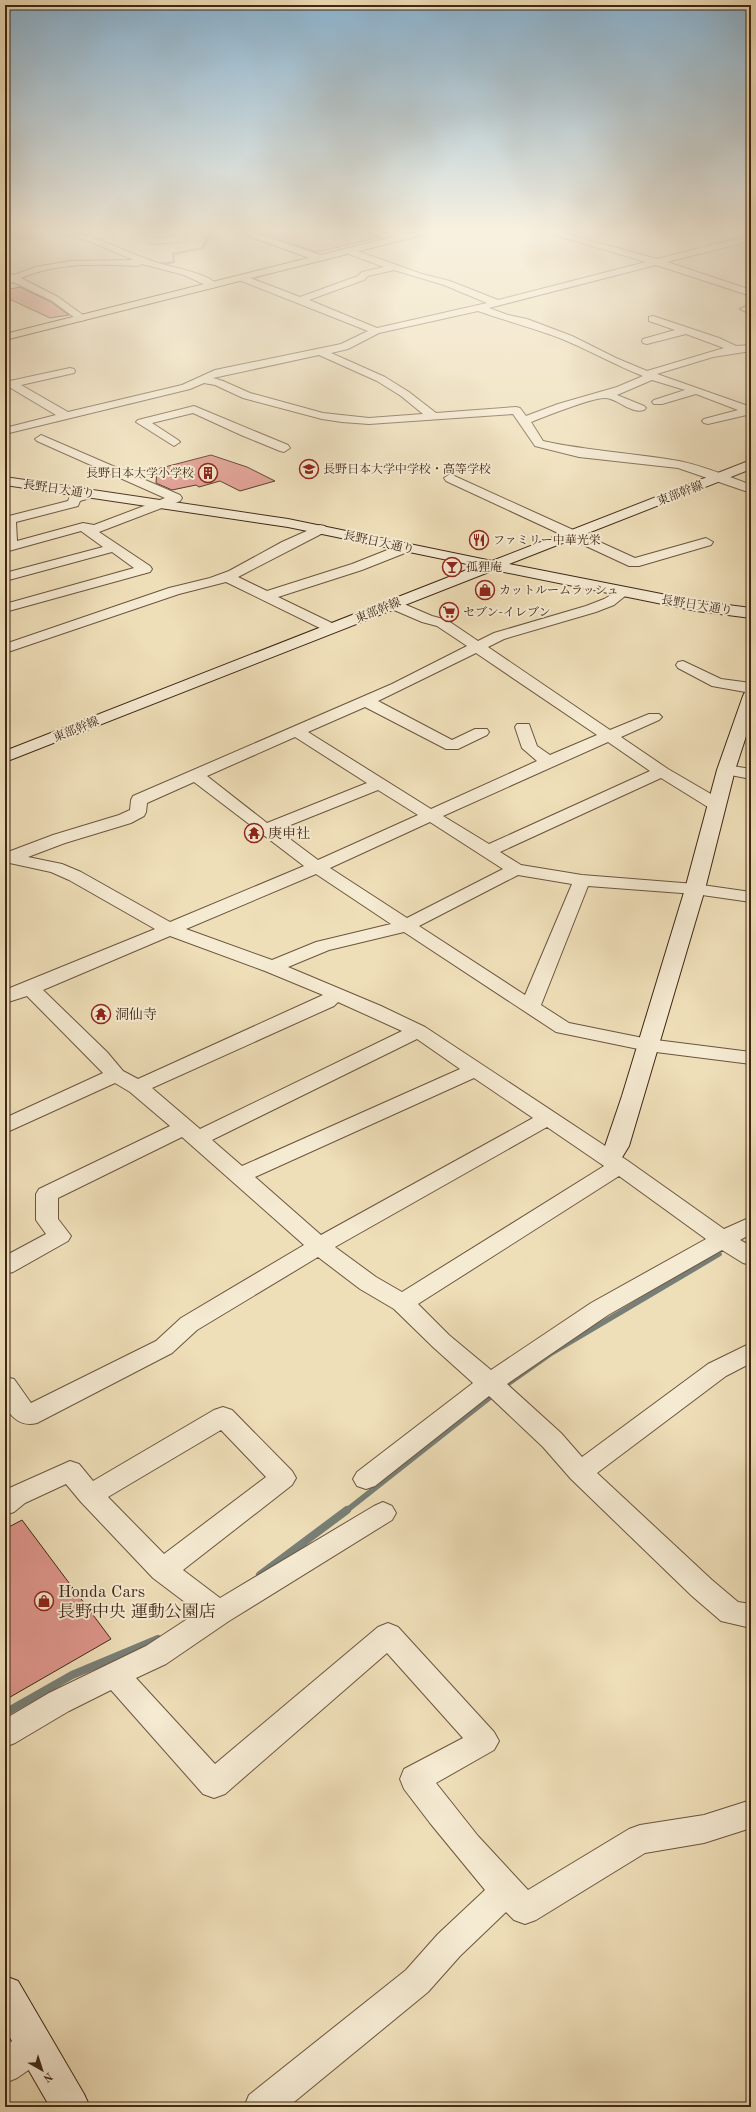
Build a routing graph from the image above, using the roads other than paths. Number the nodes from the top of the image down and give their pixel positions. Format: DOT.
graph roads {
  1 [pos="45,327"];
  2 [pos="365,327"];
  3 [pos="396,327"];
  4 [pos="538,327"];
  5 [pos="676,327"];
  6 [pos="687,330"];
  7 [pos="376,331"];
  8 [pos="5,336"];
  9 [pos="647,341"];
  10 [pos="732,348"];
  11 [pos="751,348"];
  12 [pos="321,352"];
  13 [pos="70,370"];
  14 [pos="649,375"];
  15 [pos="202,379"];
  16 [pos="8,384"];
  17 [pos="696,390"];
  18 [pos="162,392"];
  19 [pos="605,394"];
  20 [pos="658,402"];
  21 [pos="640,408"];
  22 [pos="749,408"];
  23 [pos="194,409"];
  24 [pos="66,416"];
  25 [pos="433,416"];
  26 [pos="524,420"];
  27 [pos="708,421"];
  28 [pos="7,429"];
  29 [pos="41,439"];
  30 [pos="174,442"];
  31 [pos="5,443"];
  32 [pos="284,448"];
  33 [pos="751,464"];
  34 [pos="720,477"];
  35 [pos="450,478"];
  36 [pos="5,481"];
  37 [pos="751,489"];
  38 [pos="89,494"];
  39 [pos="163,505"];
  40 [pos="83,527"];
  41 [pos="320,529"];
  42 [pos="572,535"];
  43 [pos="706,542"];
  44 [pos="8,548"];
  45 [pos="113,548"];
  46 [pos="405,548"];
  47 [pos="493,565"];
  48 [pos="138,570"];
  49 [pos="5,577"];
  50 [pos="227,577"];
  51 [pos="159,585"];
  52 [pos="623,592"];
  53 [pos="5,593"];
  54 [pos="266,596"];
  55 [pos="19,604"];
  56 [pos="392,604"];
  57 [pos="5,608"];
  58 [pos="751,613"];
  59 [pos="331,628"];
  60 [pos="479,647"];
  61 [pos="5,649"];
  62 [pos="683,665"];
  63 [pos="751,688"];
  64 [pos="751,696"];
  65 [pos="366,701"];
  66 [pos="654,717"];
  67 [pos="522,727"];
  68 [pos="296,731"];
  69 [pos="480,732"];
  70 [pos="610,736"];
  71 [pos="5,757"];
  72 [pos="548,762"];
  73 [pos="726,770"];
  74 [pos="662,772"];
  75 [pos="751,774"];
  76 [pos="196,776"];
  77 [pos="378,784"];
  78 [pos="717,805"];
  79 [pos="429,815"];
  80 [pos="266,829"];
  81 [pos="488,851"];
  82 [pos="9,857"];
  83 [pos="317,867"];
  84 [pos="516,869"];
  85 [pos="582,880"];
  86 [pos="695,889"];
  87 [pos="751,897"];
  88 [pos="405,926"];
  89 [pos="169,929"];
  90 [pos="272,967"];
  91 [pos="30,988"];
  92 [pos="336,994"];
  93 [pos="5,997"];
  94 [pos="530,1007"];
  95 [pos="418,1031"];
  96 [pos="648,1045"];
  97 [pos="751,1058"];
  98 [pos="474,1070"];
  99 [pos="116,1075"];
  100 [pos="138,1087"];
  101 [pos="546,1119"];
  102 [pos="5,1126"];
  103 [pos="192,1132"];
  104 [pos="615,1163"];
  105 [pos="239,1176"];
  106 [pos="751,1225"];
  107 [pos="722,1240"];
  108 [pos="319,1246"];
  109 [pos="751,1258"];
  110 [pos="5,1266"];
  111 [pos="402,1303"];
  112 [pos="751,1352"];
  113 [pos="5,1386"];
  114 [pos="497,1389"];
  115 [pos="580,1472"];
  116 [pos="366,1479"];
  117 [pos="90,1495"];
  118 [pos="5,1505"];
  119 [pos="383,1512"];
  120 [pos="163,1570"];
  121 [pos="218,1613"];
  122 [pos="751,1616"];
  123 [pos="116,1676"];
  124 [pos="5,1734"];
  125 [pos="751,1814"];
  126 [pos="506,1890"];
  127 [pos="5,1994"];
  128 [pos="34,2046"];
  129 [pos="5,2066"];
  130 [pos="71,2107"];
  131 [pos="261,2107"];
  1 -- 8 [label="highway"];
  2 -- 7 [label="street"];
  3 -- 7 [label="street"];
  4 -- 14 [label="street"];
  5 -- 6 [label="street"];
  6 -- 9 [label="street"];
  6 -- 10 [label="street"];
  7 -- 12 [label="street"];
  10 -- 11 [label="street"];
  10 -- 14 [label="street"];
  12 -- 15 [label="street"];
  12 -- 25 [label="street"];
  13 -- 16 [label="street"];
  14 -- 17 [label="street"];
  14 -- 19 [label="street"];
  15 -- 18 [label="street"];
  15 -- 25 [label="street"];
  16 -- 24 [label="street"];
  17 -- 20 [label="street"];
  17 -- 22 [label="street"];
  18 -- 23 [label="street"];
  18 -- 24 [label="street"];
  19 -- 21 [label="street"];
  19 -- 26 [label="street"];
  22 -- 27 [label="street"];
  23 -- 30 [label="street"];
  23 -- 32 [label="street"];
  24 -- 28 [label="street"];
  25 -- 26 [label="street"];
  26 -- 34 [label="street"];
  28 -- 31 [label="street"];
  29 -- 39 [label="street"];
  33 -- 34 [label="street, 東部幹線"];
  34 -- 37 [label="street"];
  34 -- 42 [label="street, 東部幹線"];
  35 -- 42 [label="street"];
  36 -- 38 [label="street, 長野日大通り"];
  38 -- 39 [label="street, 長野日大通り"];
  38 -- 44 [label="street"];
  39 -- 40 [label="street"];
  39 -- 41 [label="street, 長野日大通り"];
  40 -- 44 [label="street"];
  40 -- 45 [label="street"];
  41 -- 46 [label="street, 長野日大通り"];
  41 -- 50 [label="street"];
  42 -- 43 [label="street"];
  42 -- 47 [label="street, 東部幹線"];
  45 -- 48 [label="street"];
  45 -- 49 [label="street"];
  46 -- 47 [label="street, 長野日大通り"];
  46 -- 54 [label="street"];
  47 -- 52 [label="street, 長野日大通り"];
  47 -- 56 [label="street, 東部幹線"];
  48 -- 51 [label="street"];
  48 -- 55 [label="street"];
  50 -- 54 [label="street"];
  50 -- 61 [label="street"];
  52 -- 58 [label="street, 長野日大通り"];
  52 -- 60 [label="street"];
  53 -- 55 [label="street"];
  54 -- 59 [label="street"];
  55 -- 57 [label="street"];
  56 -- 59 [label="street, 東部幹線"];
  56 -- 60 [label="street"];
  59 -- 71 [label="street, 東部幹線"];
  60 -- 65 [label="street"];
  60 -- 70 [label="street"];
  62 -- 63 [label="street"];
  64 -- 73 [label="street"];
  65 -- 68 [label="street"];
  65 -- 69 [label="street"];
  66 -- 70 [label="street"];
  67 -- 72 [label="street"];
  68 -- 76 [label="street"];
  68 -- 77 [label="street"];
  70 -- 72 [label="street"];
  70 -- 74 [label="street"];
  72 -- 79 [label="street"];
  73 -- 75 [label="street"];
  73 -- 78 [label="street"];
  74 -- 78 [label="street"];
  74 -- 81 [label="street"];
  76 -- 80 [label="street"];
  76 -- 82 [label="street"];
  77 -- 79 [label="street"];
  77 -- 80 [label="street"];
  78 -- 86 [label="street"];
  79 -- 81 [label="street"];
  79 -- 83 [label="street"];
  80 -- 83 [label="street"];
  81 -- 84 [label="street"];
  82 -- 89 [label="street"];
  83 -- 88 [label="street"];
  83 -- 89 [label="street"];
  84 -- 85 [label="street"];
  84 -- 88 [label="street"];
  85 -- 86 [label="street"];
  85 -- 94 [label="street"];
  86 -- 87 [label="street"];
  86 -- 96 [label="street"];
  88 -- 90 [label="street"];
  88 -- 94 [label="street"];
  89 -- 90 [label="street"];
  89 -- 91 [label="street"];
  90 -- 92 [label="street"];
  91 -- 93 [label="street"];
  91 -- 99 [label="street"];
  92 -- 95 [label="street"];
  92 -- 100 [label="street"];
  94 -- 96 [label="street"];
  95 -- 98 [label="street"];
  95 -- 103 [label="street"];
  96 -- 97 [label="street"];
  96 -- 104 [label="street"];
  98 -- 101 [label="street"];
  98 -- 105 [label="street"];
  99 -- 100 [label="street"];
  99 -- 102 [label="street"];
  100 -- 103 [label="street"];
  101 -- 104 [label="street"];
  101 -- 108 [label="street"];
  103 -- 105 [label="street"];
  103 -- 110 [label="street"];
  104 -- 107 [label="street"];
  104 -- 111 [label="street"];
  105 -- 108 [label="street"];
  106 -- 107 [label="street"];
  107 -- 109 [label="street"];
  107 -- 114 [label="street"];
  108 -- 111 [label="street"];
  108 -- 113 [label="street"];
  111 -- 114 [label="street"];
  112 -- 115 [label="street"];
  114 -- 115 [label="street"];
  114 -- 116 [label="street"];
  115 -- 122 [label="street"];
  117 -- 118 [label="street"];
  117 -- 120 [label="street"];
  117 -- 120 [label="street"];
  119 -- 121 [label="street"];
  120 -- 121 [label="street"];
  121 -- 123 [label="street"];
  123 -- 124 [label="street"];
  123 -- 126 [label="street"];
  125 -- 126 [label="street"];
  126 -- 131 [label="street"];
  127 -- 128 [label="street"];
  128 -- 129 [label="street"];
  128 -- 130 [label="street"];
}
